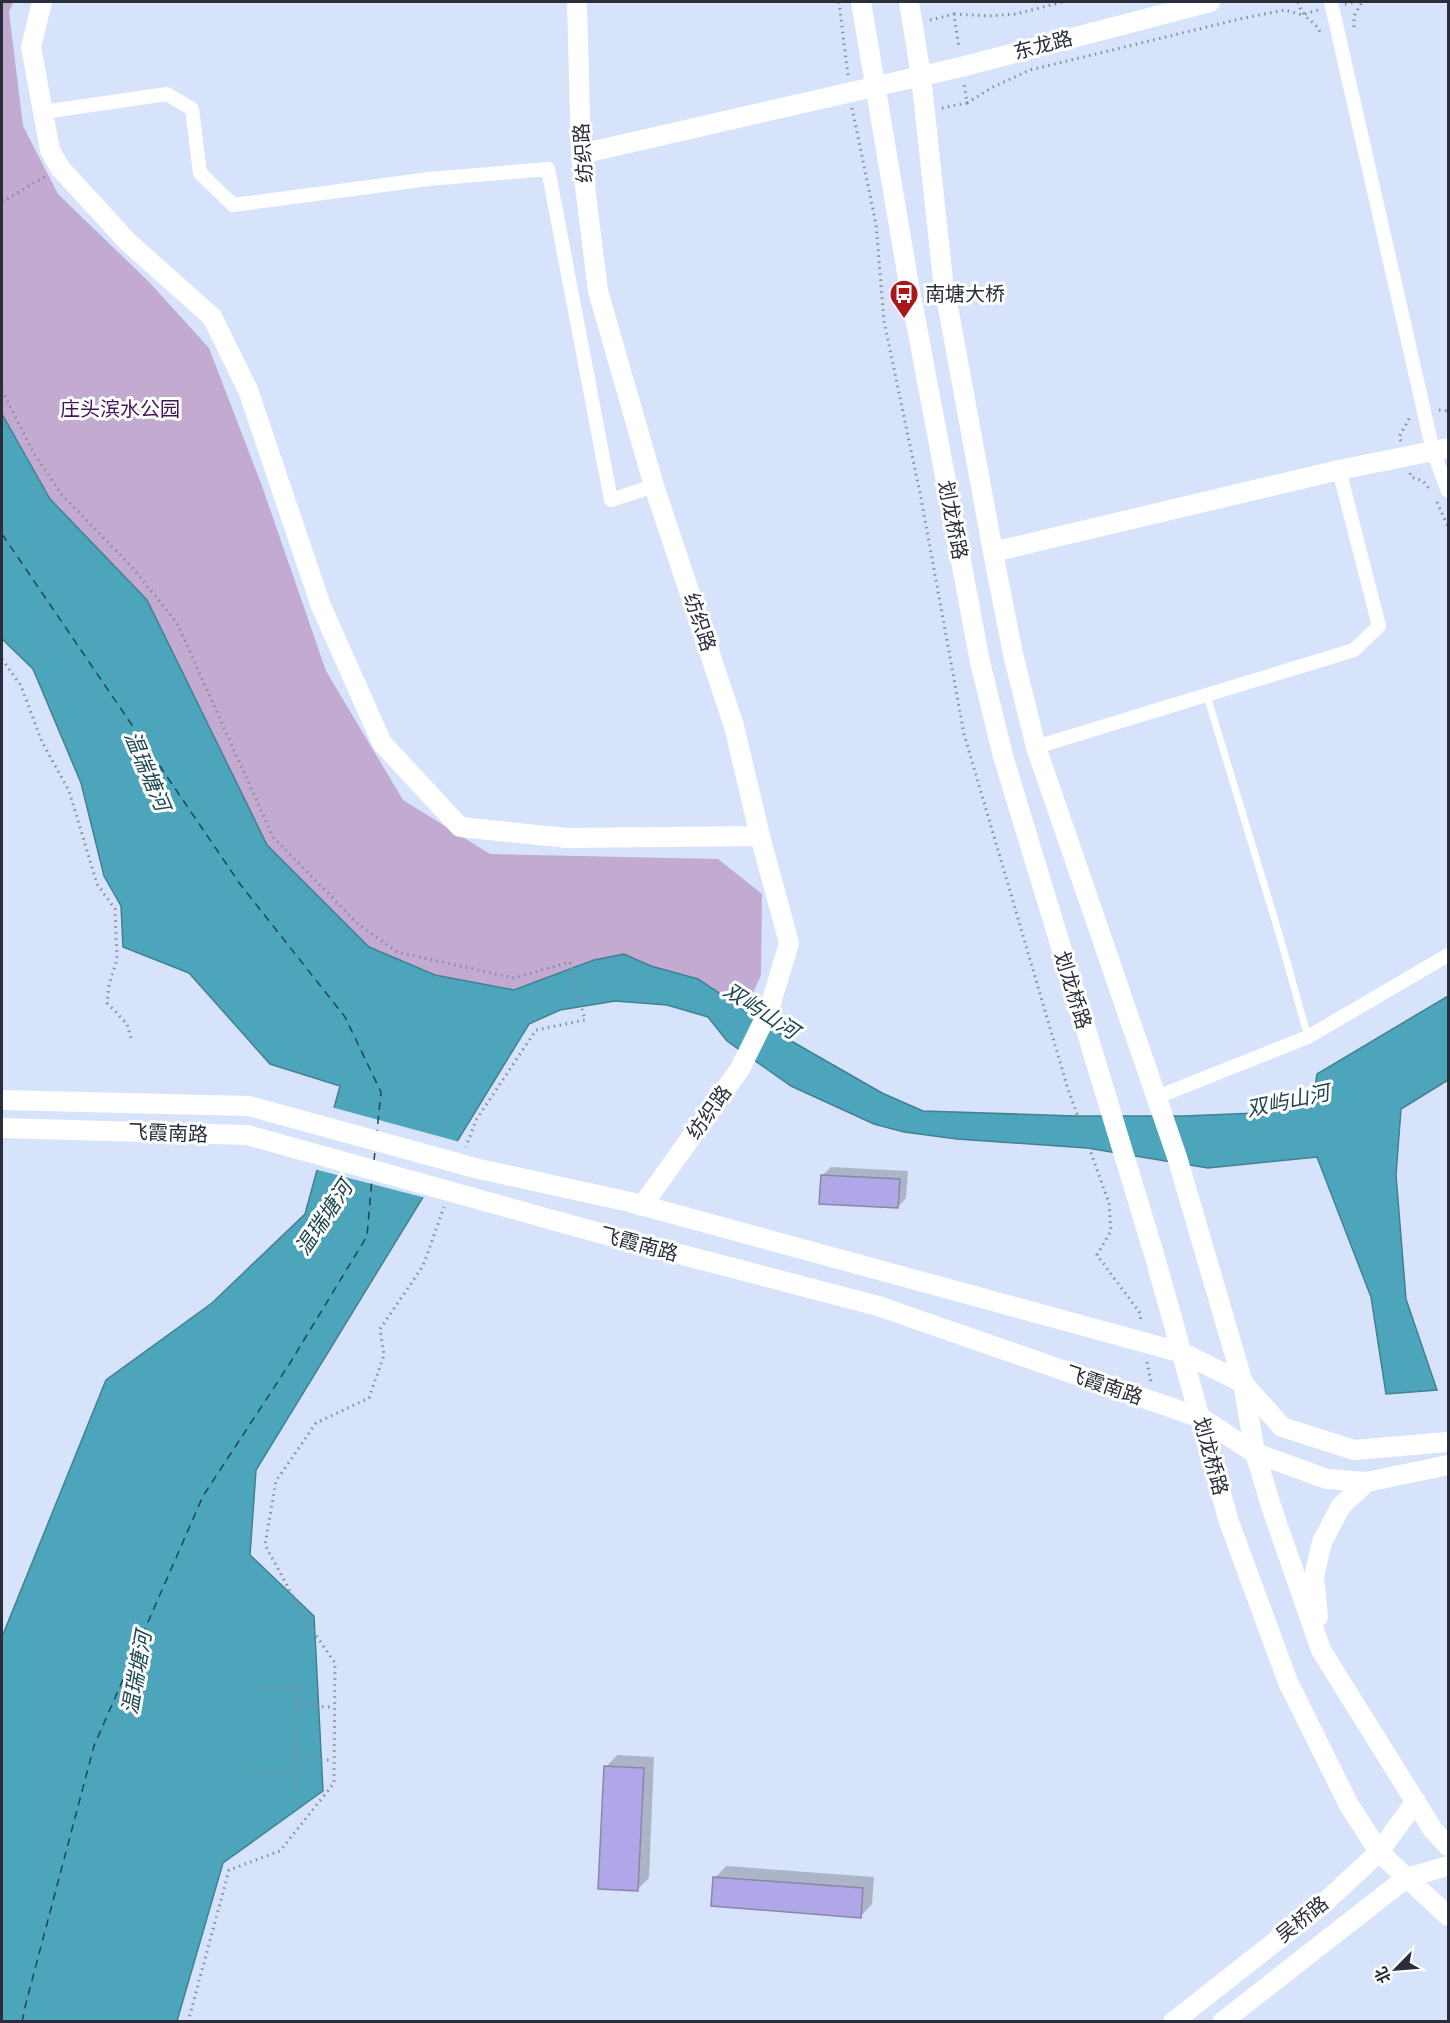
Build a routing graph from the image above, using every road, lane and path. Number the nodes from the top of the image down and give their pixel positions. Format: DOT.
graph roads {
  1 [pos="42,2"];
  2 [pos="577,2"];
  3 [pos="861,2"];
  4 [pos="909,2"];
  5 [pos="1063,2"];
  6 [pos="1210,2"];
  7 [pos="1354,2"];
  8 [pos="1332,4"];
  9 [pos="954,14"];
  10 [pos="921,76"];
  11 [pos="877,86"];
  12 [pos="967,103"];
  13 [pos="43,112"];
  14 [pos="581,154"];
  15 [pos="60,168"];
  16 [pos="2,202"];
  17 [pos="2,390"];
  18 [pos="1441,449"];
  19 [pos="1339,470"];
  20 [pos="654,486"];
  21 [pos="1449,491"];
  22 [pos="993,552"];
  23 [pos="2,659"];
  24 [pos="1207,696"];
  25 [pos="1036,747"];
  26 [pos="760,836"];
  27 [pos="1449,955"];
  28 [pos="1308,1037"];
  29 [pos="132,1042"];
  30 [pos="1157,1097"];
  31 [pos="2,1100"];
  32 [pos="2,1128"];
  33 [pos="464,1154"];
  34 [pos="447,1199"];
  35 [pos="642,1206"];
  36 [pos="1183,1353"];
  37 [pos="1243,1383"];
  38 [pos="1201,1418"];
  39 [pos="1449,1442"];
  40 [pos="1255,1453"];
  41 [pos="1448,1467"];
  42 [pos="1367,1482"];
  43 [pos="1321,1650"];
  44 [pos="255,1686"];
  45 [pos="298,1706"];
  46 [pos="330,1707"];
  47 [pos="297,1759"];
  48 [pos="329,1760"];
  49 [pos="254,1771"];
  50 [pos="296,1773"];
  51 [pos="296,1790"];
  52 [pos="1416,1801"];
  53 [pos="1449,1846"];
  54 [pos="1378,1852"];
  55 [pos="1449,1866"];
  56 [pos="1406,1878"];
  57 [pos="1449,1916"];
  58 [pos="188,2022"];
  59 [pos="1173,2022"];
  60 [pos="1222,2022"];
  1 -- 13 [label="main road"];
  2 -- 14 [label="main road, 纺织路"];
  3 -- 11 [label="main road, 划龙桥路"];
  4 -- 10 [label="main road, 划龙桥路"];
  5 -- 9 [label="path"];
  6 -- 10 [label="main road, 东龙路"];
  7 -- 8 [label="path"];
  8 -- 12 [label="path"];
  8 -- 18 [label="street"];
  10 -- 11 [label="main road, 东龙路"];
  10 -- 22 [label="main road, 划龙桥路"];
  11 -- 14 [label="main road, 东龙路"];
  11 -- 36 [label="main road, 划龙桥路"];
  13 -- 15 [label="main road"];
  13 -- 20 [label="street"];
  14 -- 20 [label="main road, 纺织路"];
  15 -- 16 [label="path"];
  15 -- 26 [label="main road"];
  17 -- 33 [label="path"];
  18 -- 19 [label="main road"];
  18 -- 21 [label="street"];
  19 -- 22 [label="main road"];
  19 -- 24 [label="street"];
  20 -- 26 [label="main road, 纺织路"];
  22 -- 25 [label="main road, 划龙桥路"];
  23 -- 29 [label="path"];
  24 -- 25 [label="street"];
  24 -- 28 [label="lane"];
  25 -- 30 [label="main road, 划龙桥路"];
  26 -- 35 [label="main road, 纺织路"];
  27 -- 28 [label="street"];
  28 -- 30 [label="street"];
  30 -- 37 [label="main road, 划龙桥路"];
  31 -- 35 [label="main road, 飞霞南路"];
  32 -- 38 [label="main road, 飞霞南路"];
  34 -- 58 [label="path"];
  35 -- 36 [label="main road, 飞霞南路"];
  36 -- 37 [label="main road, 飞霞南路"];
  36 -- 38 [label="main road, 划龙桥路"];
  37 -- 39 [label="main road"];
  37 -- 40 [label="main road, 划龙桥路"];
  38 -- 40 [label="main road, 飞霞南路"];
  38 -- 54 [label="main road, 划龙桥路"];
  40 -- 42 [label="main road, 飞霞南路"];
  40 -- 43 [label="main road, 划龙桥路"];
  41 -- 42 [label="main road, 飞霞南路"];
  42 -- 43 [label="main road"];
  43 -- 52 [label="main road, 划龙桥路"];
  44 -- 45 [label="path"];
  45 -- 46 [label="path"];
  45 -- 47 [label="path"];
  47 -- 48 [label="path"];
  47 -- 50 [label="path"];
  49 -- 50 [label="path"];
  50 -- 51 [label="path"];
  52 -- 53 [label="main road, 划龙桥路"];
  52 -- 54 [label="main road, 吴桥路"];
  54 -- 56 [label="main road, 划龙桥路"];
  54 -- 59 [label="main road, 吴桥路"];
  55 -- 56 [label="main road, 吴桥路"];
  56 -- 57 [label="main road, 划龙桥路"];
  56 -- 60 [label="main road, 吴桥路"];
}
